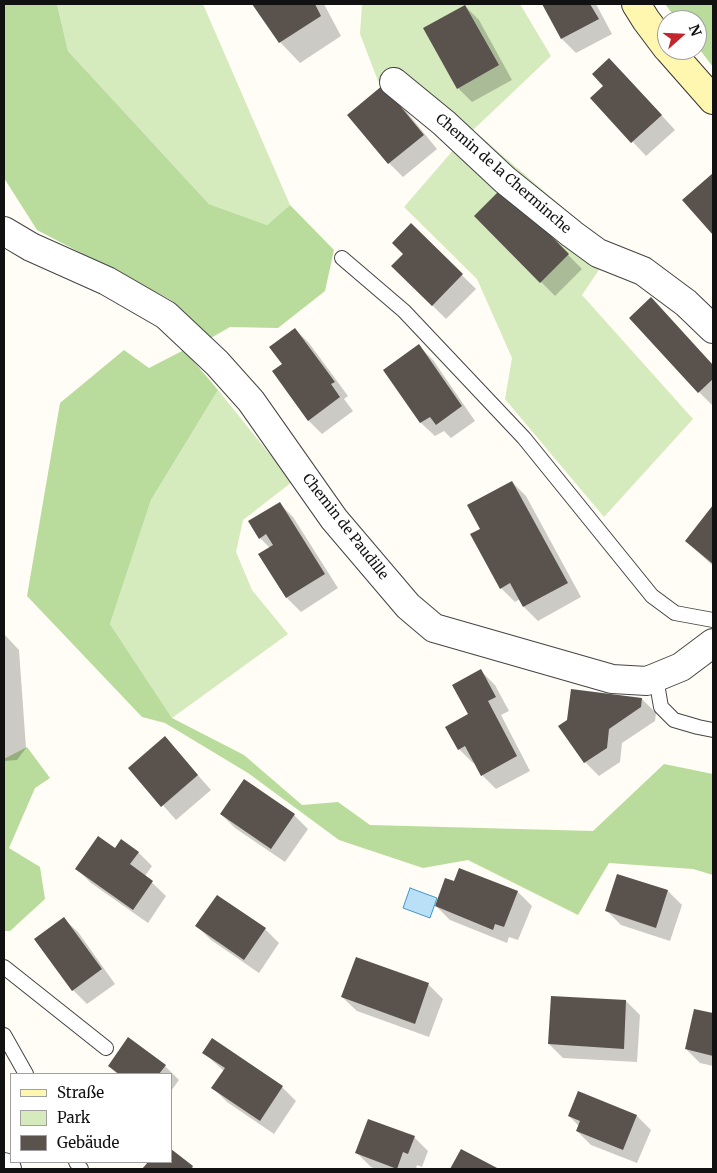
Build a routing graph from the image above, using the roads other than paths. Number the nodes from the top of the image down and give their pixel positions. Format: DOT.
graph roads {
  1 [pos="636,4"];
  2 [pos="657,34"];
  3 [pos="678,60"];
  4 [pos="394,82"];
  5 [pos="713,100"];
  6 [pos="4,231"];
  7 [pos="342,258"];
  8 [pos="713,329"];
  9 [pos="713,620"];
  10 [pos="713,643"];
  11 [pos="656,678"];
  12 [pos="713,730"];
  13 [pos="4,967"];
  14 [pos="4,1035"];
  15 [pos="106,1048"];
  16 [pos="25,1073"];
  17 [pos="4,1167"];
  18 [pos="7,1169"];
  1 -- 2 [label="street"];
  3 -- 5 [label="street"];
  4 -- 8 [label="street, Chemin de la Cherminche"];
  6 -- 11 [label="street, Chemin de Paudille"];
  7 -- 9 [label="lane"];
  10 -- 11 [label="street, Chemin de Paudille"];
  11 -- 12 [label="lane"];
  13 -- 15 [label="lane"];
  14 -- 16 [label="lane"];
  17 -- 18 [label="street"];
}
